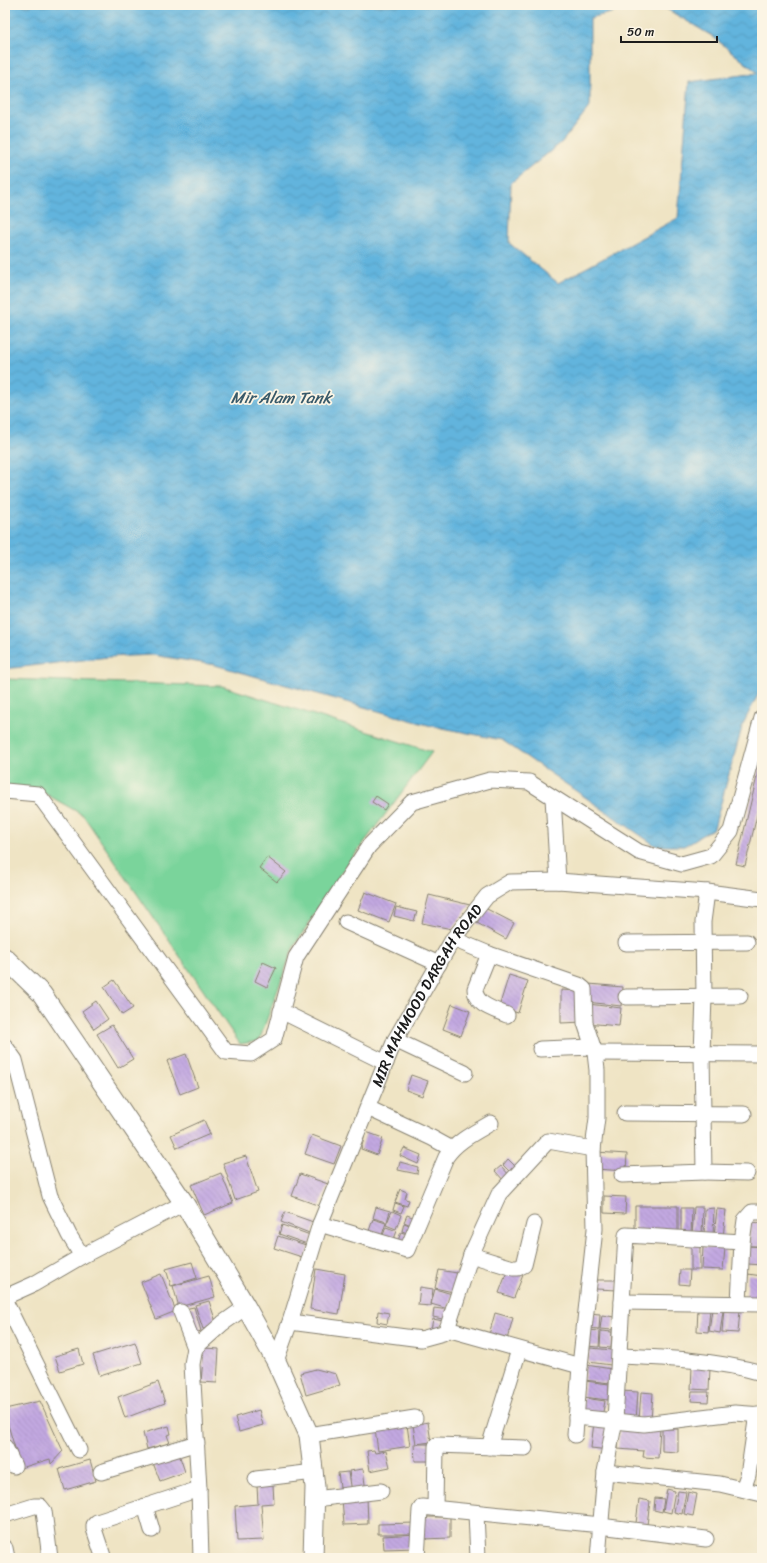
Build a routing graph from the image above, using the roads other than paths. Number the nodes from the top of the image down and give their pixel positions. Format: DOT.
graph roads {
  1 [pos="762,718"];
  2 [pos="5,791"];
  3 [pos="553,798"];
  4 [pos="558,881"];
  5 [pos="707,892"];
  6 [pos="762,899"];
  7 [pos="346,922"];
  8 [pos="453,939"];
  9 [pos="703,942"];
  10 [pos="747,942"];
  11 [pos="626,943"];
  12 [pos="489,954"];
  13 [pos="5,958"];
  14 [pos="439,964"];
  15 [pos="740,996"];
  16 [pos="626,997"];
  17 [pos="704,997"];
  18 [pos="281,1011"];
  19 [pos="506,1015"];
  20 [pos="395,1040"];
  21 [pos="5,1046"];
  22 [pos="540,1049"];
  23 [pos="594,1050"];
  24 [pos="702,1054"];
  25 [pos="762,1054"];
  26 [pos="386,1063"];
  27 [pos="465,1073"];
  28 [pos="368,1108"];
  29 [pos="625,1113"];
  30 [pos="703,1113"];
  31 [pos="744,1114"];
  32 [pos="491,1123"];
  33 [pos="593,1148"];
  34 [pos="452,1149"];
  35 [pos="704,1172"];
  36 [pos="747,1173"];
  37 [pos="622,1175"];
  38 [pos="184,1203"];
  39 [pos="762,1212"];
  40 [pos="320,1224"];
  41 [pos="534,1224"];
  42 [pos="742,1242"];
  43 [pos="82,1256"];
  44 [pos="471,1256"];
  45 [pos="6,1296"];
  46 [pos="622,1302"];
  47 [pos="739,1303"];
  48 [pos="762,1304"];
  49 [pos="246,1307"];
  50 [pos="181,1312"];
  51 [pos="290,1322"];
  52 [pos="447,1329"];
  53 [pos="195,1348"];
  54 [pos="519,1350"];
  55 [pos="620,1356"];
  56 [pos="276,1361"];
  57 [pos="580,1366"];
  58 [pos="762,1373"];
  59 [pos="759,1415"];
  60 [pos="576,1417"];
  61 [pos="415,1418"];
  62 [pos="615,1420"];
  63 [pos="309,1435"];
  64 [pos="575,1435"];
  65 [pos="197,1443"];
  66 [pos="489,1447"];
  67 [pos="5,1448"];
  68 [pos="525,1448"];
  69 [pos="79,1450"];
  70 [pos="14,1466"];
  71 [pos="101,1472"];
  72 [pos="314,1472"];
  73 [pos="605,1472"];
  74 [pos="256,1479"];
  75 [pos="200,1489"];
  76 [pos="743,1489"];
  77 [pos="381,1491"];
  78 [pos="762,1494"];
  79 [pos="314,1499"];
  80 [pos="145,1506"];
  81 [pos="435,1508"];
  82 [pos="476,1513"];
  83 [pos="5,1515"];
  84 [pos="600,1526"];
  85 [pos="152,1530"];
  86 [pos="706,1539"];
  87 [pos="5,1548"];
  88 [pos="103,1556"];
  89 [pos="7,1558"];
  90 [pos="50,1558"];
  91 [pos="201,1558"];
  92 [pos="314,1558"];
  93 [pos="417,1558"];
  94 [pos="478,1558"];
  95 [pos="598,1558"];
  1 -- 3 [label="street"];
  2 -- 18 [label="street"];
  3 -- 4 [label="street"];
  3 -- 18 [label="street"];
  4 -- 5 [label="street, MIR MAHMOOD DARGAH ROAD"];
  4 -- 8 [label="street, MIR MAHMOOD DARGAH ROAD"];
  5 -- 6 [label="street, MIR MAHMOOD DARGAH ROAD"];
  5 -- 9 [label="street"];
  7 -- 14 [label="street"];
  8 -- 12 [label="street"];
  8 -- 14 [label="street, MIR MAHMOOD DARGAH ROAD"];
  9 -- 10 [label="street"];
  9 -- 11 [label="street"];
  9 -- 17 [label="street"];
  12 -- 19 [label="street"];
  12 -- 23 [label="street"];
  13 -- 38 [label="main road"];
  14 -- 20 [label="street, MIR MAHMOOD DARGAH ROAD"];
  15 -- 17 [label="street"];
  16 -- 17 [label="street"];
  17 -- 24 [label="street"];
  18 -- 26 [label="street"];
  20 -- 26 [label="street, MIR MAHMOOD DARGAH ROAD"];
  20 -- 27 [label="street"];
  21 -- 43 [label="street"];
  22 -- 23 [label="street"];
  23 -- 24 [label="street"];
  23 -- 33 [label="street"];
  24 -- 25 [label="street"];
  24 -- 30 [label="street"];
  26 -- 28 [label="street, MIR MAHMOOD DARGAH ROAD"];
  28 -- 34 [label="street"];
  28 -- 40 [label="street, MIR MAHMOOD DARGAH ROAD"];
  29 -- 30 [label="street"];
  30 -- 31 [label="street"];
  30 -- 35 [label="street"];
  32 -- 34 [label="street"];
  33 -- 44 [label="street"];
  33 -- 57 [label="street"];
  34 -- 40 [label="street"];
  35 -- 36 [label="street"];
  35 -- 37 [label="street"];
  38 -- 43 [label="street"];
  38 -- 49 [label="main road"];
  39 -- 42 [label="street"];
  40 -- 51 [label="street, MIR MAHMOOD DARGAH ROAD"];
  41 -- 44 [label="street"];
  42 -- 46 [label="street"];
  42 -- 47 [label="street"];
  43 -- 45 [label="street"];
  44 -- 52 [label="street"];
  45 -- 69 [label="street"];
  46 -- 47 [label="street"];
  46 -- 55 [label="street"];
  47 -- 48 [label="street"];
  49 -- 53 [label="street"];
  49 -- 56 [label="main road"];
  50 -- 53 [label="street"];
  51 -- 52 [label="street"];
  51 -- 56 [label="street, MIR MAHMOOD DARGAH ROAD"];
  52 -- 54 [label="street"];
  53 -- 65 [label="street"];
  54 -- 57 [label="street"];
  54 -- 66 [label="street"];
  55 -- 58 [label="street"];
  55 -- 62 [label="street"];
  56 -- 63 [label="main road"];
  57 -- 60 [label="street"];
  59 -- 62 [label="street"];
  59 -- 76 [label="street"];
  60 -- 62 [label="street"];
  60 -- 64 [label="street"];
  61 -- 63 [label="street"];
  62 -- 73 [label="street"];
  63 -- 72 [label="main road"];
  65 -- 71 [label="street"];
  65 -- 75 [label="street"];
  66 -- 68 [label="street"];
  66 -- 81 [label="street"];
  67 -- 70 [label="street"];
  72 -- 74 [label="street"];
  72 -- 79 [label="main road"];
  73 -- 76 [label="street"];
  73 -- 84 [label="street"];
  75 -- 80 [label="street"];
  75 -- 91 [label="street"];
  76 -- 78 [label="street"];
  77 -- 79 [label="street"];
  79 -- 92 [label="main road"];
  80 -- 85 [label="street"];
  80 -- 88 [label="street"];
  81 -- 82 [label="street"];
  81 -- 93 [label="street"];
  82 -- 84 [label="street"];
  82 -- 94 [label="street"];
  83 -- 90 [label="street"];
  84 -- 86 [label="street"];
  84 -- 95 [label="street"];
  87 -- 89 [label="street"];
}
